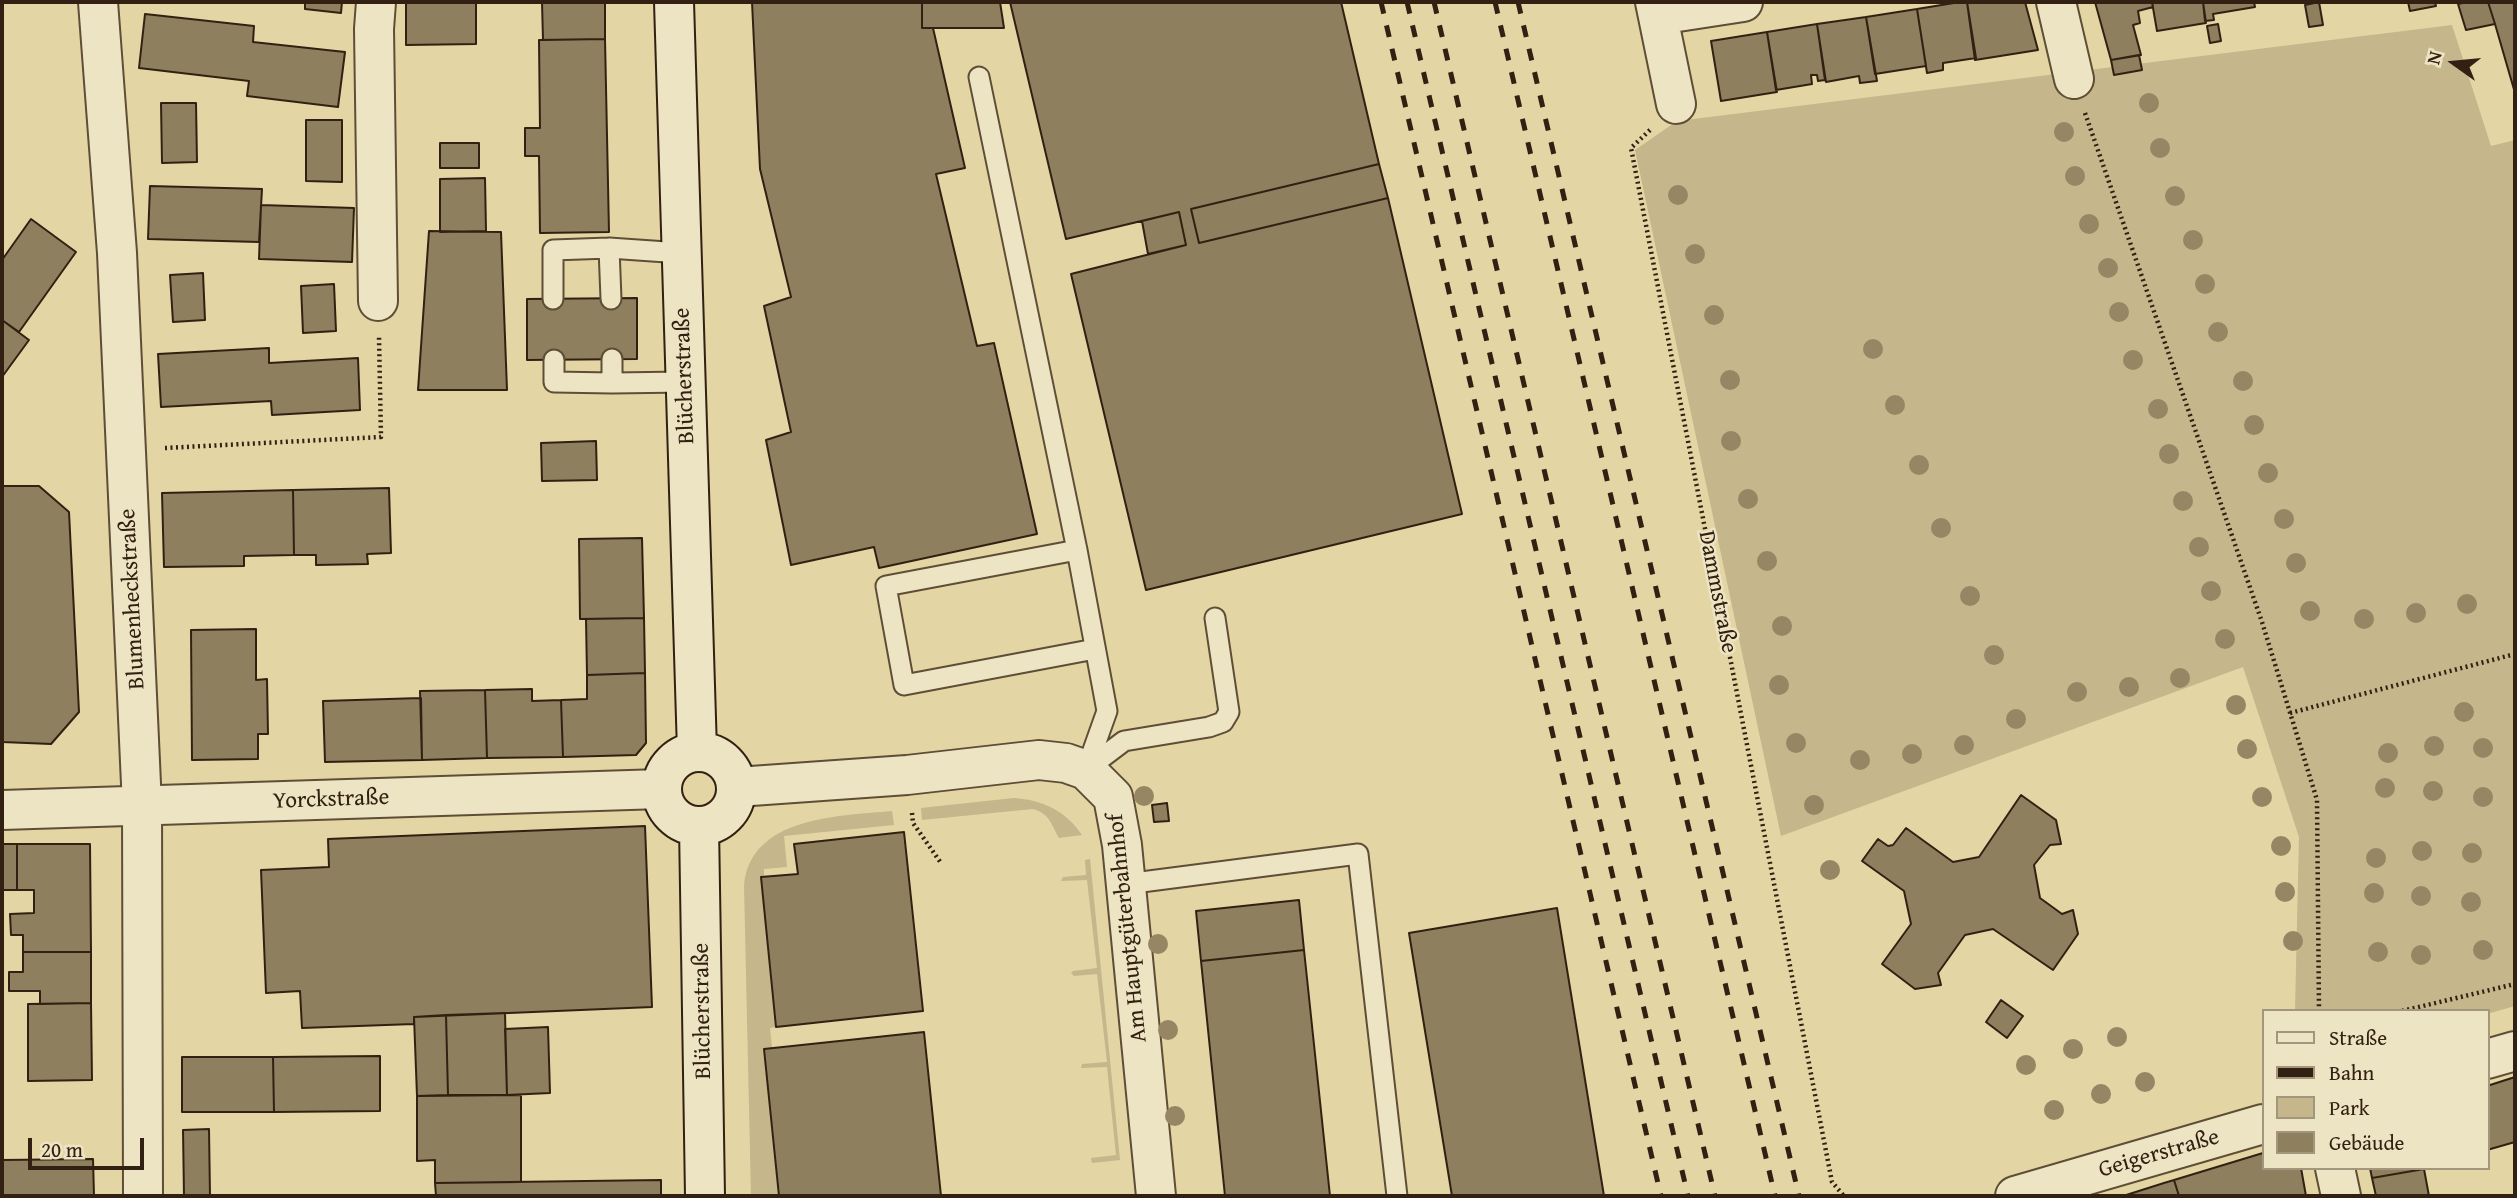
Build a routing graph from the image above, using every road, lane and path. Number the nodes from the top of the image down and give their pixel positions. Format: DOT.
graph roads {
  1 [pos="98,2"];
  2 [pos="376,2"];
  3 [pos="674,2"];
  4 [pos="1743,2"];
  5 [pos="2056,2"];
  6 [pos="1657,8"];
  7 [pos="979,77"];
  8 [pos="2074,79"];
  9 [pos="1676,104"];
  10 [pos="610,248"];
  11 [pos="681,253"];
  12 [pos="553,299"];
  13 [pos="611,299"];
  14 [pos="378,301"];
  15 [pos="612,359"];
  16 [pos="554,360"];
  17 [pos="685,382"];
  18 [pos="612,383"];
  19 [pos="126,450"];
  20 [pos="1077,550"];
  21 [pos="1215,618"];
  22 [pos="1096,649"];
  23 [pos="2515,654"];
  24 [pos="2290,713"];
  25 [pos="697,751"];
  26 [pos="1086,770"];
  27 [pos="907,775"];
  28 [pos="737,787"];
  29 [pos="661,789"];
  30 [pos="142,806"];
  31 [pos="2,810"];
  32 [pos="699,827"];
  33 [pos="940,863"];
  34 [pos="1126,884"];
  35 [pos="2515,984"];
  36 [pos="2319,1009"];
  37 [pos="2410,1009"];
  38 [pos="2515,1051"];
  39 [pos="2489,1058"];
  40 [pos="2262,1124"];
  41 [pos="2335,1170"];
  42 [pos="143,1196"];
  43 [pos="705,1196"];
  44 [pos="1156,1196"];
  45 [pos="1397,1196"];
  46 [pos="1844,1196"];
  47 [pos="2015,1196"];
  48 [pos="2340,1196"];
  1 -- 19 [label="street, Blumenheckstraße"];
  2 -- 14 [label="street"];
  3 -- 11 [label="street, Blücherstraße"];
  4 -- 6 [label="street"];
  5 -- 8 [label="street"];
  6 -- 9 [label="street"];
  7 -- 20 [label="lane"];
  8 -- 24 [label="path"];
  9 -- 46 [label="path, Dammstraße"];
  10 -- 11 [label="lane"];
  10 -- 12 [label="lane"];
  10 -- 13 [label="lane"];
  11 -- 17 [label="street, Blücherstraße"];
  14 -- 19 [label="path"];
  15 -- 18 [label="lane"];
  16 -- 18 [label="lane"];
  17 -- 18 [label="lane"];
  17 -- 25 [label="street, Blücherstraße"];
  19 -- 30 [label="street, Blumenheckstraße"];
  20 -- 22 [label="lane"];
  20 -- 22 [label="lane"];
  21 -- 26 [label="lane"];
  22 -- 26 [label="lane"];
  23 -- 24 [label="path"];
  24 -- 36 [label="path"];
  25 -- 28 [label="street"];
  25 -- 29 [label="street"];
  26 -- 27 [label="street"];
  26 -- 34 [label="street, Am Hauptgüterbahnhof"];
  27 -- 28 [label="street"];
  27 -- 33 [label="path"];
  28 -- 32 [label="street"];
  29 -- 30 [label="street, Yorckstraße"];
  29 -- 32 [label="street"];
  30 -- 31 [label="street, Yorckstraße"];
  30 -- 42 [label="street, Blumenheckstraße"];
  32 -- 43 [label="street, Blücherstraße"];
  34 -- 44 [label="street, Am Hauptgüterbahnhof"];
  34 -- 45 [label="lane"];
  35 -- 37 [label="path"];
  38 -- 39 [label="street"];
  40 -- 47 [label="street, Geigerstraße"];
  41 -- 48 [label="street"];
}
